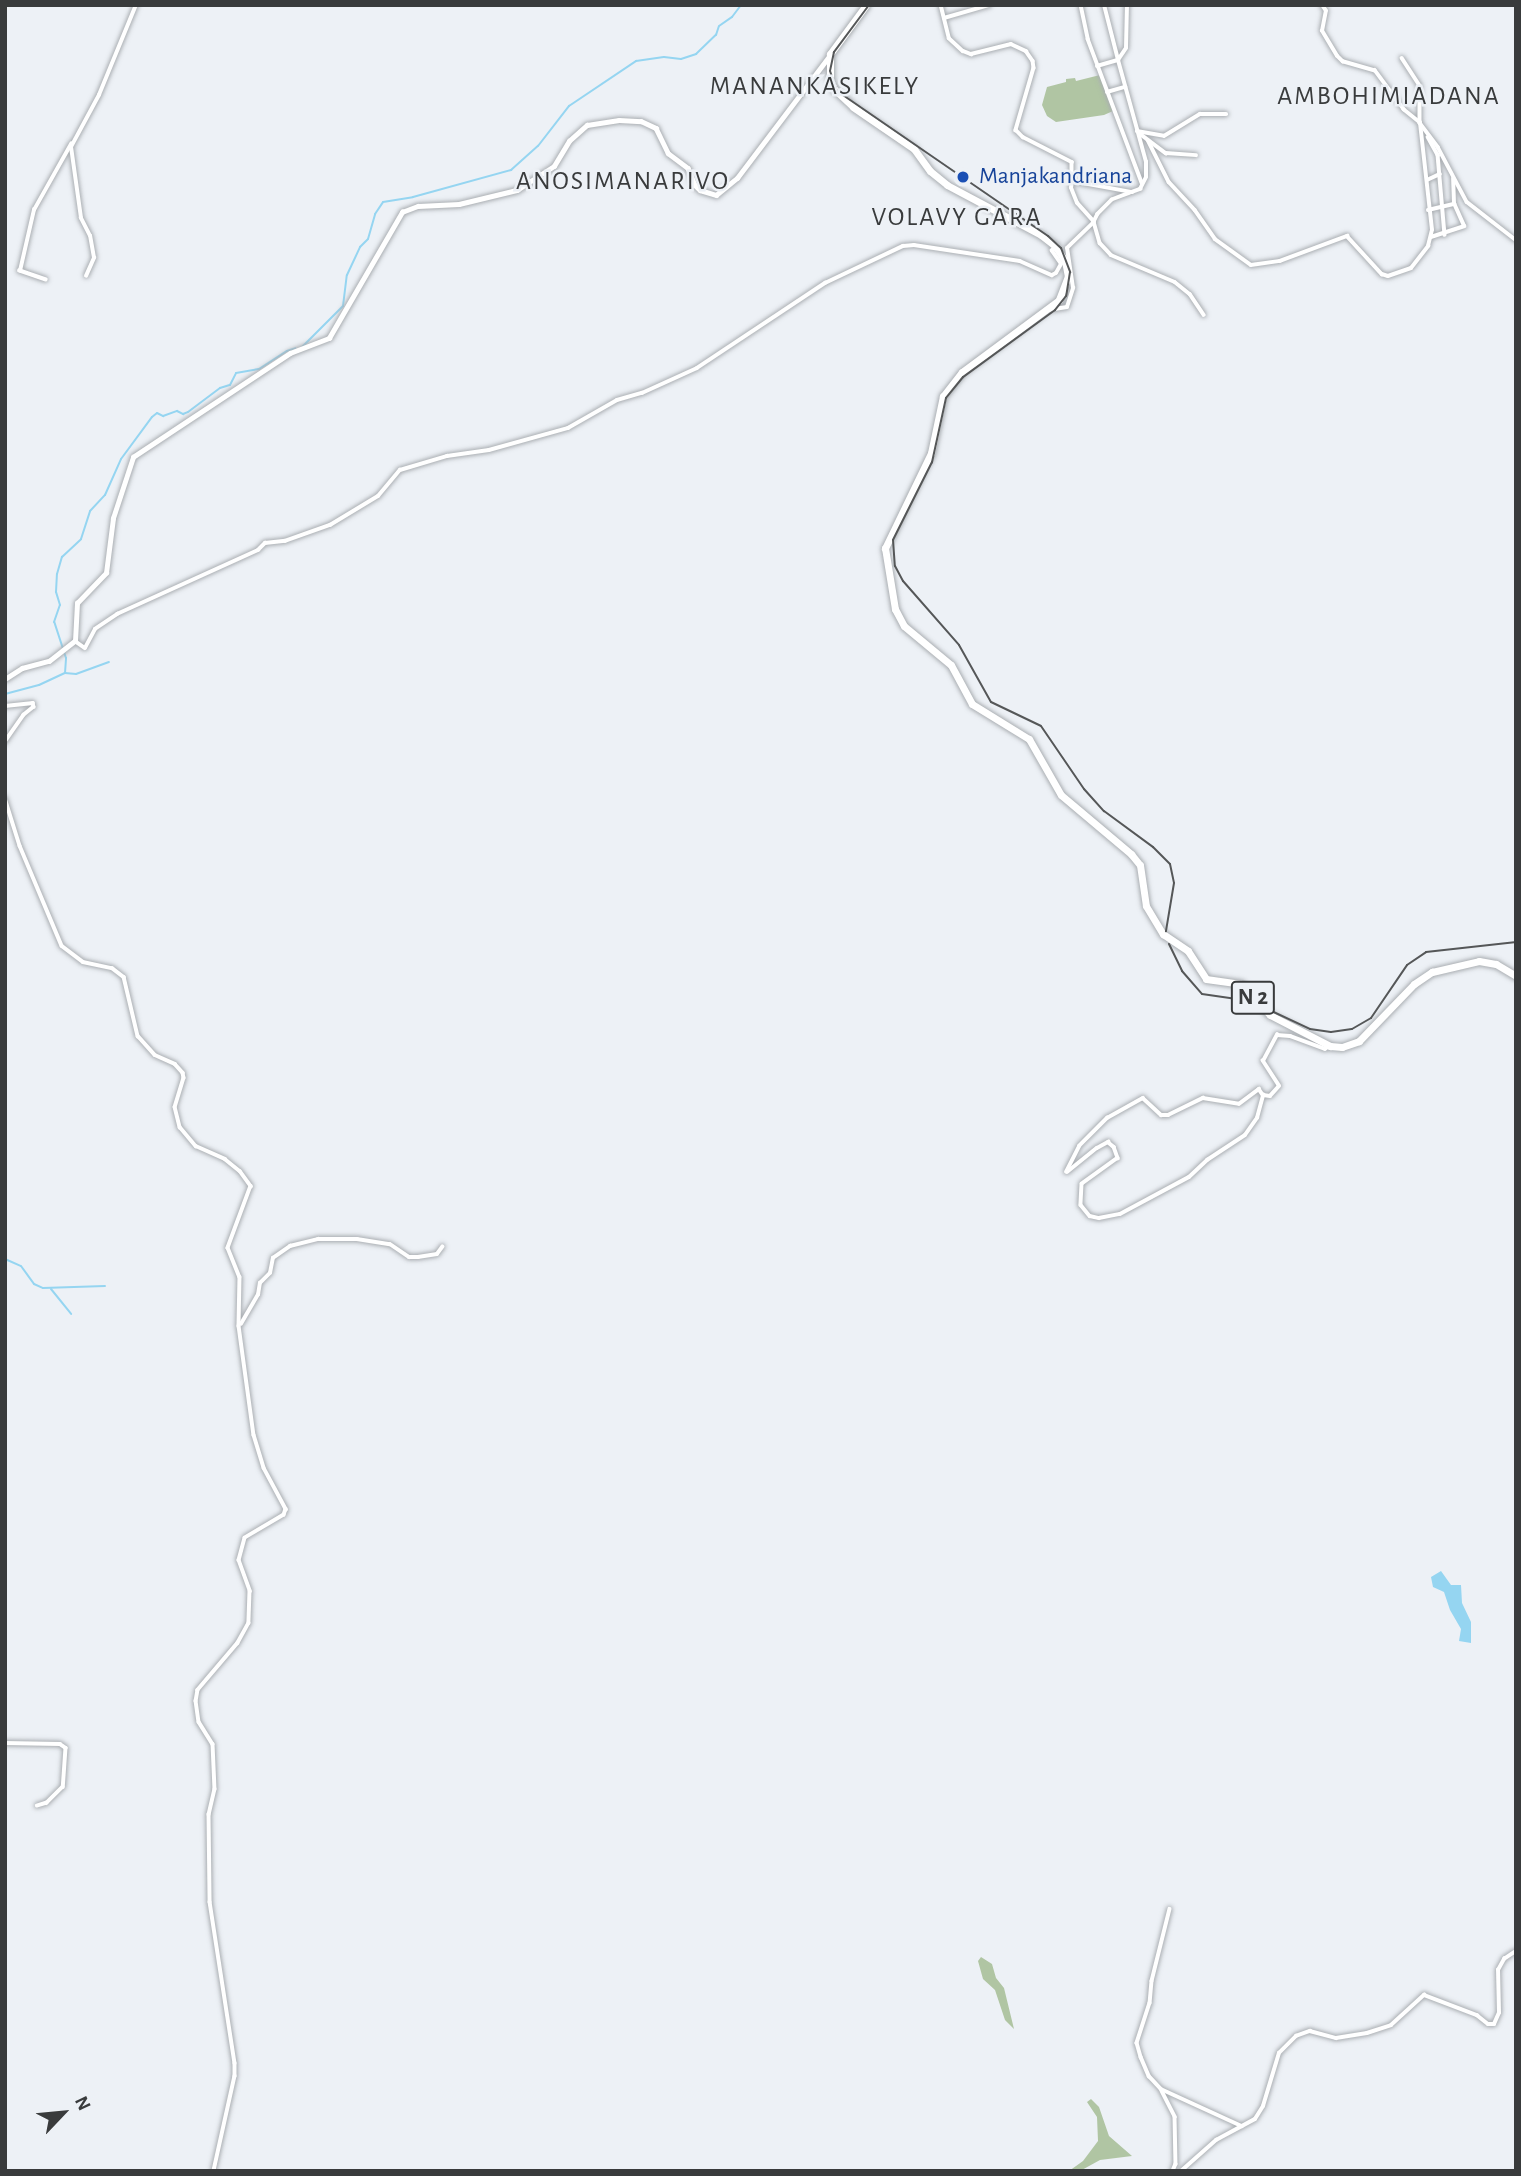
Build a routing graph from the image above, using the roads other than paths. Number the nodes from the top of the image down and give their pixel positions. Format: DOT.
graph roads {
  1 [pos="136,5"];
  2 [pos="866,5"];
  3 [pos="941,5"];
  4 [pos="989,5"];
  5 [pos="1081,5"];
  6 [pos="1104,5"];
  7 [pos="1127,5"];
  8 [pos="1322,5"];
  9 [pos="944,18"];
  10 [pos="830,54"];
  11 [pos="1402,58"];
  12 [pos="1118,60"];
  13 [pos="1097,66"];
  14 [pos="1125,87"];
  15 [pos="1107,92"];
  16 [pos="1226,114"];
  17 [pos="1420,123"];
  18 [pos="1137,131"];
  19 [pos="1428,135"];
  20 [pos="1148,139"];
  21 [pos="74,140"];
  22 [pos="1196,155"];
  23 [pos="1440,174"];
  24 [pos="1453,176"];
  25 [pos="1427,180"];
  26 [pos="1072,181"];
  27 [pos="1143,185"];
  28 [pos="1132,192"];
  29 [pos="1454,204"];
  30 [pos="1441,208"];
  31 [pos="1428,210"];
  32 [pos="1094,222"];
  33 [pos="1444,235"];
  34 [pos="1431,237"];
  35 [pos="1516,240"];
  36 [pos="1055,246"];
  37 [pos="86,276"];
  38 [pos="46,280"];
  39 [pos="1048,310"];
  40 [pos="1204,315"];
  41 [pos="75,641"];
  42 [pos="5,679"];
  43 [pos="5,706"];
  44 [pos="5,742"];
  45 [pos="5,798"];
  46 [pos="1516,976"];
  47 [pos="1330,1046"];
  48 [pos="1263,1095"];
  49 [pos="442,1247"];
  50 [pos="239,1326"];
  51 [pos="5,1743"];
  52 [pos="37,1806"];
  53 [pos="1170,1909"];
  54 [pos="1516,1951"];
  55 [pos="1161,2089"];
  56 [pos="1247,2125"];
  57 [pos="214,2171"];
  58 [pos="1173,2171"];
  59 [pos="1181,2171"];
  1 -- 21 [label="street"];
  2 -- 10 [label="main road"];
  3 -- 9 [label="street"];
  4 -- 9 [label="street"];
  5 -- 13 [label="street"];
  6 -- 12 [label="street"];
  7 -- 12 [label="street"];
  8 -- 17 [label="street"];
  9 -- 26 [label="street"];
  10 -- 36 [label="main road"];
  10 -- 41 [label="street"];
  11 -- 17 [label="street"];
  12 -- 13 [label="street"];
  12 -- 14 [label="street"];
  13 -- 15 [label="street"];
  14 -- 15 [label="street"];
  14 -- 18 [label="street"];
  15 -- 27 [label="street"];
  16 -- 18 [label="street"];
  17 -- 19 [label="street"];
  17 -- 25 [label="street"];
  18 -- 20 [label="street"];
  18 -- 27 [label="street"];
  19 -- 23 [label="street"];
  19 -- 24 [label="street"];
  20 -- 22 [label="street"];
  20 -- 34 [label="street"];
  21 -- 37 [label="street"];
  21 -- 38 [label="street"];
  23 -- 25 [label="street"];
  23 -- 30 [label="street"];
  24 -- 29 [label="street"];
  24 -- 35 [label="street"];
  25 -- 31 [label="street"];
  26 -- 28 [label="street"];
  26 -- 32 [label="street"];
  27 -- 28 [label="street"];
  28 -- 32 [label="street"];
  29 -- 30 [label="street"];
  29 -- 33 [label="street"];
  30 -- 31 [label="street"];
  30 -- 33 [label="street"];
  31 -- 34 [label="street"];
  32 -- 39 [label="street"];
  32 -- 40 [label="street"];
  33 -- 34 [label="street"];
  36 -- 39 [label="main road, N 2"];
  36 -- 41 [label="street"];
  39 -- 47 [label="main road, N 2"];
  41 -- 42 [label="street"];
  43 -- 44 [label="street"];
  45 -- 50 [label="street"];
  46 -- 47 [label="main road"];
  47 -- 48 [label="street"];
  48 -- 48 [label="street"];
  49 -- 50 [label="street"];
  50 -- 57 [label="street"];
  51 -- 52 [label="street"];
  53 -- 55 [label="street"];
  54 -- 56 [label="street"];
  55 -- 56 [label="street"];
  55 -- 58 [label="street"];
  56 -- 59 [label="street"];
}
